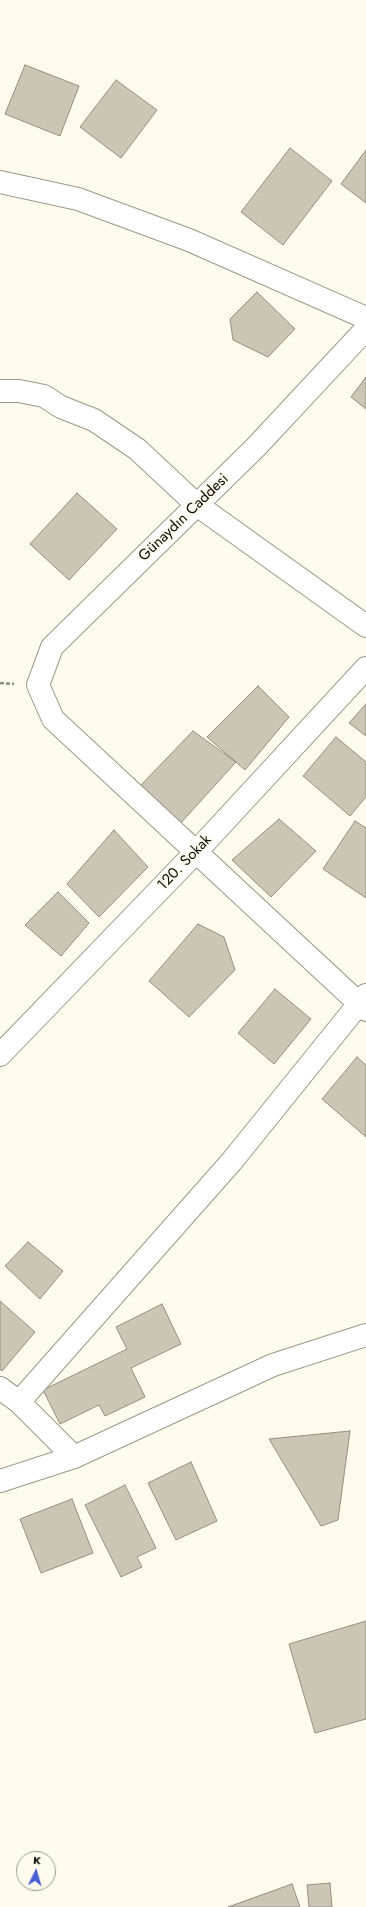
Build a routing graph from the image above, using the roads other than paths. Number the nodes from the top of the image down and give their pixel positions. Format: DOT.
graph roads {
  1 [pos="0,182"];
  2 [pos="366,318"];
  3 [pos="366,329"];
  4 [pos="0,391"];
  5 [pos="197,505"];
  6 [pos="366,626"];
  7 [pos="366,668"];
  8 [pos="195,853"];
  9 [pos="363,1002"];
  10 [pos="0,1055"];
  11 [pos="366,1335"];
  12 [pos="0,1388"];
  13 [pos="19,1402"];
  14 [pos="74,1456"];
  15 [pos="0,1481"];
  1 -- 2 [label="street"];
  3 -- 5 [label="street, Günaydın Caddesi"];
  4 -- 5 [label="street"];
  5 -- 6 [label="street"];
  5 -- 8 [label="street, Günaydın Caddesi"];
  7 -- 8 [label="street, 120. Sokak"];
  8 -- 9 [label="street"];
  8 -- 10 [label="street, 120. Sokak"];
  9 -- 13 [label="street"];
  11 -- 14 [label="street"];
  12 -- 13 [label="street"];
  13 -- 14 [label="street"];
  14 -- 15 [label="street"];
}
